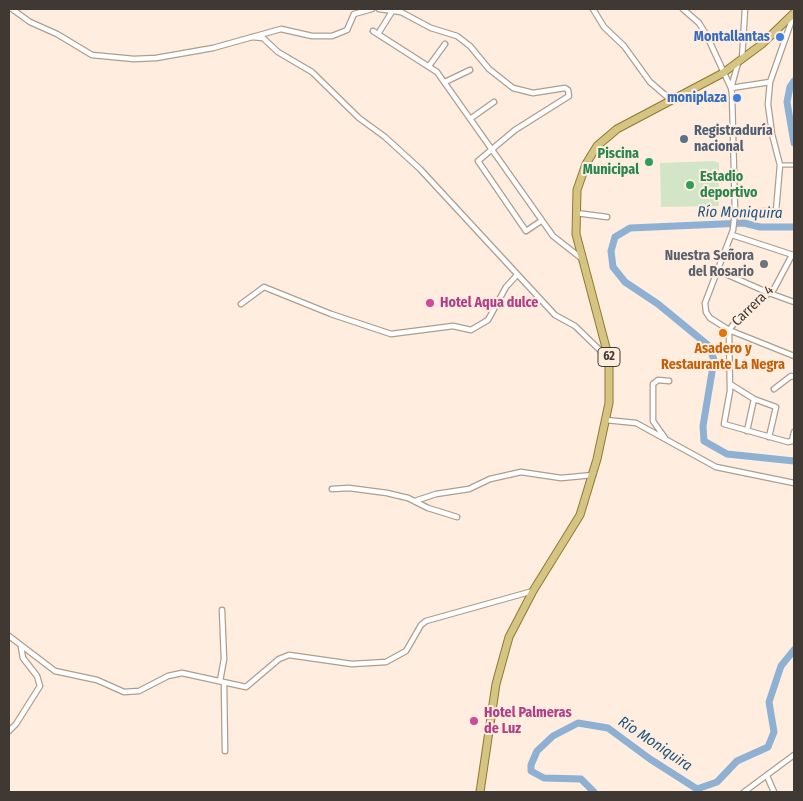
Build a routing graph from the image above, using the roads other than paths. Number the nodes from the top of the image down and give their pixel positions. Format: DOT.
graph roads {
  1 [pos="12,9"];
  2 [pos="372,9"];
  3 [pos="379,9"];
  4 [pos="593,9"];
  5 [pos="683,9"];
  6 [pos="745,9"];
  7 [pos="392,10"];
  8 [pos="794,14"];
  9 [pos="252,37"];
  10 [pos="445,44"];
  11 [pos="740,62"];
  12 [pos="429,66"];
  13 [pos="470,70"];
  14 [pos="723,73"];
  15 [pos="445,82"];
  16 [pos="770,82"];
  17 [pos="731,88"];
  18 [pos="671,100"];
  19 [pos="494,102"];
  20 [pos="470,119"];
  21 [pos="492,149"];
  22 [pos="780,165"];
  23 [pos="794,165"];
  24 [pos="735,212"];
  25 [pos="574,213"];
  26 [pos="607,217"];
  27 [pos="541,221"];
  28 [pos="733,232"];
  29 [pos="793,255"];
  30 [pos="581,258"];
  31 [pos="719,272"];
  32 [pos="517,275"];
  33 [pos="769,294"];
  34 [pos="794,302"];
  35 [pos="241,304"];
  36 [pos="729,330"];
  37 [pos="794,356"];
  38 [pos="609,359"];
  39 [pos="794,377"];
  40 [pos="670,381"];
  41 [pos="730,384"];
  42 [pos="774,389"];
  43 [pos="754,399"];
  44 [pos="606,420"];
  45 [pos="747,431"];
  46 [pos="794,432"];
  47 [pos="769,437"];
  48 [pos="666,440"];
  49 [pos="593,475"];
  50 [pos="794,483"];
  51 [pos="332,490"];
  52 [pos="415,501"];
  53 [pos="457,517"];
  54 [pos="533,592"];
  55 [pos="222,610"];
  56 [pos="9,636"];
  57 [pos="21,647"];
  58 [pos="222,682"];
  59 [pos="9,731"];
  60 [pos="225,752"];
  61 [pos="794,755"];
  62 [pos="767,776"];
  63 [pos="480,792"];
  64 [pos="744,792"];
  65 [pos="774,792"];
  1 -- 9 [label="street"];
  2 -- 9 [label="street"];
  3 -- 7 [label="street"];
  4 -- 18 [label="street"];
  5 -- 14 [label="street"];
  6 -- 11 [label="street"];
  7 -- 12 [label="street"];
  7 -- 21 [label="street"];
  8 -- 11 [label="main road, 62"];
  8 -- 16 [label="street"];
  9 -- 32 [label="street"];
  10 -- 12 [label="street"];
  11 -- 14 [label="main road, 62"];
  11 -- 17 [label="street"];
  12 -- 15 [label="street"];
  13 -- 15 [label="street"];
  14 -- 17 [label="street"];
  14 -- 18 [label="main road, 62"];
  15 -- 20 [label="street"];
  16 -- 17 [label="street"];
  16 -- 22 [label="street"];
  17 -- 24 [label="street"];
  18 -- 25 [label="main road, 62"];
  19 -- 20 [label="street"];
  20 -- 21 [label="street"];
  21 -- 27 [label="street"];
  21 -- 27 [label="street"];
  22 -- 23 [label="street"];
  22 -- 24 [label="street"];
  24 -- 28 [label="street"];
  25 -- 26 [label="street"];
  25 -- 30 [label="main road, 62"];
  27 -- 30 [label="street"];
  28 -- 29 [label="street"];
  28 -- 31 [label="street"];
  29 -- 33 [label="street, Carrera 4"];
  30 -- 38 [label="main road, 62"];
  31 -- 33 [label="street"];
  31 -- 36 [label="street"];
  32 -- 35 [label="street"];
  32 -- 38 [label="street"];
  33 -- 34 [label="street"];
  33 -- 36 [label="street, Carrera 4"];
  36 -- 37 [label="street"];
  36 -- 41 [label="street"];
  38 -- 44 [label="main road, 62"];
  39 -- 42 [label="street"];
  40 -- 48 [label="street"];
  41 -- 43 [label="street"];
  41 -- 45 [label="street"];
  43 -- 45 [label="street"];
  43 -- 47 [label="street"];
  44 -- 48 [label="street"];
  44 -- 49 [label="main road, 62"];
  45 -- 47 [label="street"];
  46 -- 47 [label="street"];
  48 -- 50 [label="street"];
  49 -- 52 [label="street"];
  49 -- 54 [label="main road, 62"];
  51 -- 52 [label="street"];
  52 -- 53 [label="street"];
  54 -- 58 [label="street"];
  54 -- 63 [label="main road, 62"];
  55 -- 58 [label="street"];
  56 -- 57 [label="street"];
  57 -- 58 [label="street"];
  57 -- 59 [label="street"];
  58 -- 60 [label="street"];
  61 -- 62 [label="street"];
  62 -- 64 [label="street"];
  62 -- 65 [label="street"];
}
